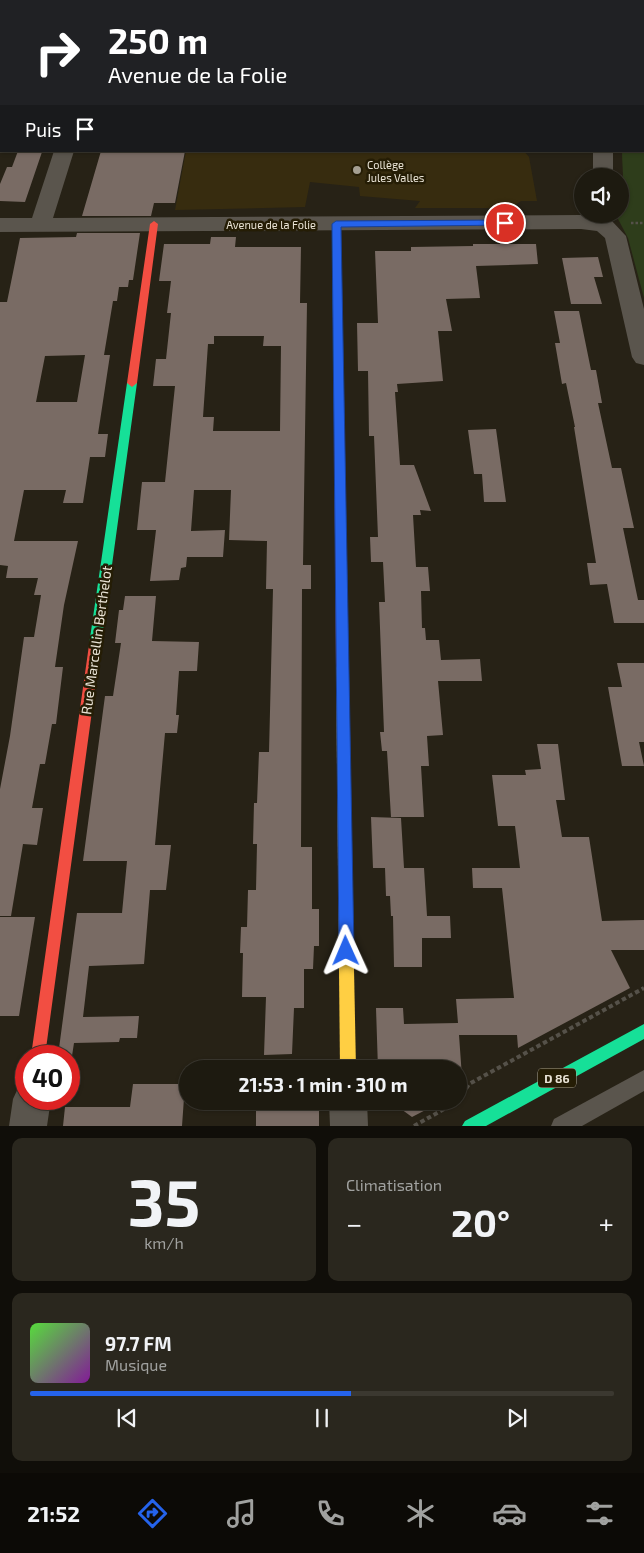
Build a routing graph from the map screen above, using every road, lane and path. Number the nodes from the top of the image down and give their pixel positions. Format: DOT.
graph roads {
  1 [pos="64,152"];
  2 [pos="603,152"];
  3 [pos="603,168"];
  4 [pos="574,222"];
  5 [pos="606,223"];
  6 [pos="630,223"];
  7 [pos="644,223"];
  8 [pos="154,224"];
  9 [pos="336,224"];
  10 [pos="40,225"];
  11 [pos="0,226"];
  12 [pos="644,357"];
  13 [pos="644,988"];
  14 [pos="644,1030"];
  15 [pos="40,1045"];
  16 [pos="348,1060"];
  17 [pos="644,1080"];
  18 [pos="467,1088"];
  19 [pos="30,1110"];
  20 [pos="348,1110"];
  21 [pos="444,1110"];
  22 [pos="28,1126"];
  23 [pos="348,1126"];
  24 [pos="414,1126"];
  25 [pos="470,1126"];
  26 [pos="561,1126"];
  1 -- 10 [label="street"];
  2 -- 3 [label="street"];
  4 -- 9 [label="street, Avenue de la Folie"];
  5 -- 12 [label="street"];
  6 -- 7 [label="path"];
  8 -- 9 [label="street, Avenue de la Folie"];
  8 -- 10 [label="street, Avenue de la Folie"];
  8 -- 15 [label="street, Rue Marcellin Berthelot"];
  9 -- 16 [label="street"];
  10 -- 11 [label="street, Avenue de la Folie"];
  13 -- 18 [label="path"];
  14 -- 25 [label="street, D 86"];
  17 -- 26 [label="lane"];
  19 -- 22 [label="street"];
  20 -- 23 [label="street"];
  21 -- 24 [label="path"];
}
